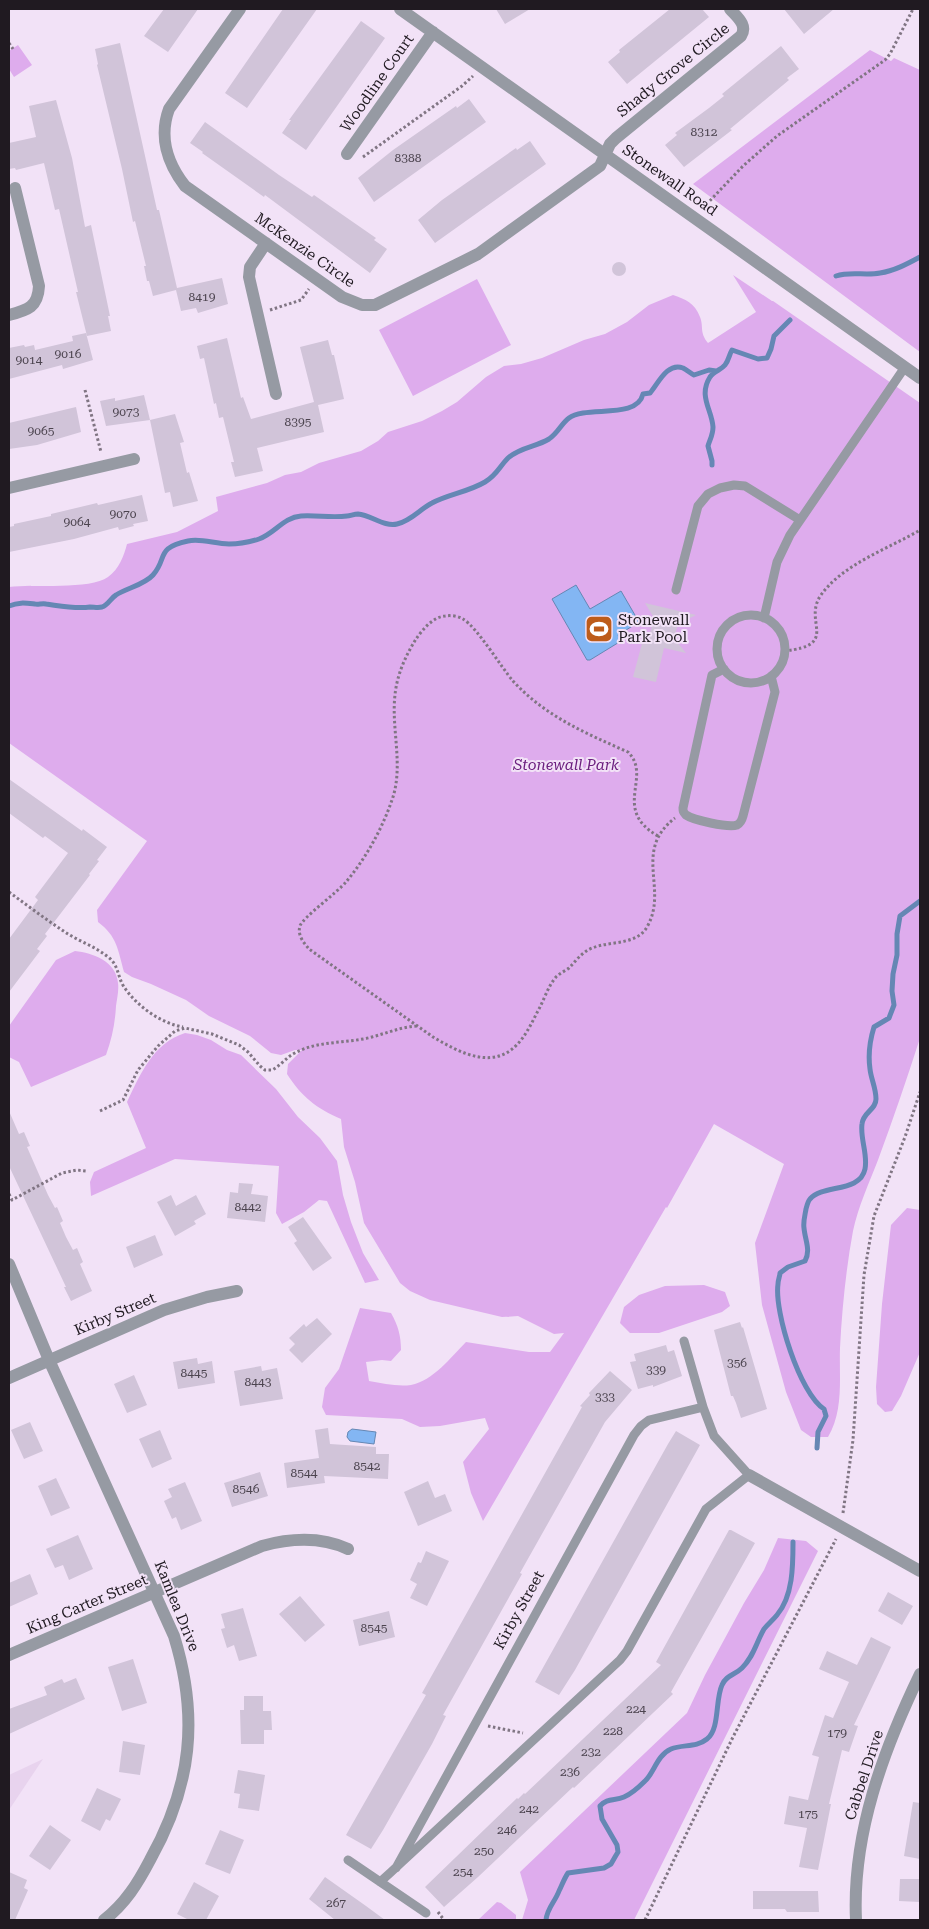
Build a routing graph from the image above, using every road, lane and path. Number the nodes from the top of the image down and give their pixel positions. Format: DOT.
graph roads {
  1 [pos="240,9"];
  2 [pos="400,9"];
  3 [pos="730,9"];
  4 [pos="913,9"];
  5 [pos="433,32"];
  6 [pos="9,43"];
  7 [pos="13,49"];
  8 [pos="470,80"];
  9 [pos="347,154"];
  10 [pos="606,154"];
  11 [pos="362,158"];
  12 [pos="15,188"];
  13 [pos="695,218"];
  14 [pos="266,243"];
  15 [pos="316,279"];
  16 [pos="9,315"];
  17 [pos="258,315"];
  18 [pos="905,367"];
  19 [pos="920,378"];
  20 [pos="85,390"];
  21 [pos="276,394"];
  22 [pos="134,459"];
  23 [pos="104,466"];
  24 [pos="9,488"];
  25 [pos="800,520"];
  26 [pos="920,530"];
  27 [pos="676,590"];
  28 [pos="764,618"];
  29 [pos="784,651"];
  30 [pos="724,669"];
  31 [pos="770,676"];
  32 [pos="684,812"];
  33 [pos="658,836"];
  34 [pos="9,892"];
  35 [pos="417,1026"];
  36 [pos="185,1028"];
  37 [pos="100,1110"];
  38 [pos="86,1171"];
  39 [pos="9,1194"];
  40 [pos="9,1264"];
  41 [pos="237,1291"];
  42 [pos="684,1341"];
  43 [pos="49,1360"];
  44 [pos="9,1378"];
  45 [pos="703,1406"];
  46 [pos="749,1475"];
  47 [pos="348,1549"];
  48 [pos="920,1571"];
  49 [pos="155,1592"];
  50 [pos="9,1655"];
  51 [pos="920,1674"];
  52 [pos="498,1728"];
  53 [pos="524,1733"];
  54 [pos="348,1860"];
  55 [pos="396,1868"];
  56 [pos="380,1882"];
  57 [pos="426,1912"];
  58 [pos="104,1920"];
  59 [pos="856,1920"];
  1 -- 14 [label="street, McKenzie Circle"];
  2 -- 5 [label="street, Stonewall Road"];
  3 -- 10 [label="street, Shady Grove Circle"];
  4 -- 13 [label="path"];
  5 -- 9 [label="street, Woodline Court"];
  5 -- 10 [label="street, Stonewall Road"];
  6 -- 7 [label="path"];
  8 -- 11 [label="path"];
  10 -- 13 [label="street, Stonewall Road"];
  10 -- 15 [label="street, McKenzie Circle"];
  12 -- 16 [label="street"];
  13 -- 18 [label="street, Stonewall Road"];
  14 -- 15 [label="street, McKenzie Circle"];
  14 -- 17 [label="street"];
  15 -- 17 [label="path"];
  17 -- 21 [label="street"];
  18 -- 19 [label="street, Stonewall Road"];
  18 -- 25 [label="lane"];
  20 -- 23 [label="path"];
  22 -- 23 [label="street"];
  23 -- 24 [label="street"];
  25 -- 27 [label="lane"];
  25 -- 28 [label="lane"];
  26 -- 29 [label="path"];
  28 -- 29 [label="lane"];
  28 -- 30 [label="lane"];
  29 -- 31 [label="lane"];
  30 -- 31 [label="lane"];
  30 -- 32 [label="lane"];
  31 -- 32 [label="lane"];
  32 -- 33 [label="path"];
  33 -- 35 [label="path"];
  33 -- 35 [label="path"];
  34 -- 36 [label="path"];
  35 -- 36 [label="path"];
  36 -- 37 [label="path"];
  38 -- 39 [label="path"];
  40 -- 43 [label="street, Kamlea Drive"];
  41 -- 43 [label="street, Kirby Street"];
  42 -- 45 [label="lane"];
  43 -- 44 [label="street, Kirby Street"];
  43 -- 49 [label="street, Kamlea Drive"];
  45 -- 46 [label="lane"];
  45 -- 55 [label="lane, Kirby Street"];
  46 -- 48 [label="street"];
  46 -- 55 [label="lane, Kirby Street"];
  47 -- 49 [label="street, King Carter Street"];
  49 -- 50 [label="street, King Carter Street"];
  49 -- 58 [label="street, Kamlea Drive"];
  51 -- 59 [label="street, Cabbel Drive"];
  52 -- 53 [label="path"];
  54 -- 56 [label="lane"];
  55 -- 56 [label="lane, Kirby Street"];
  56 -- 57 [label="lane"];
}
